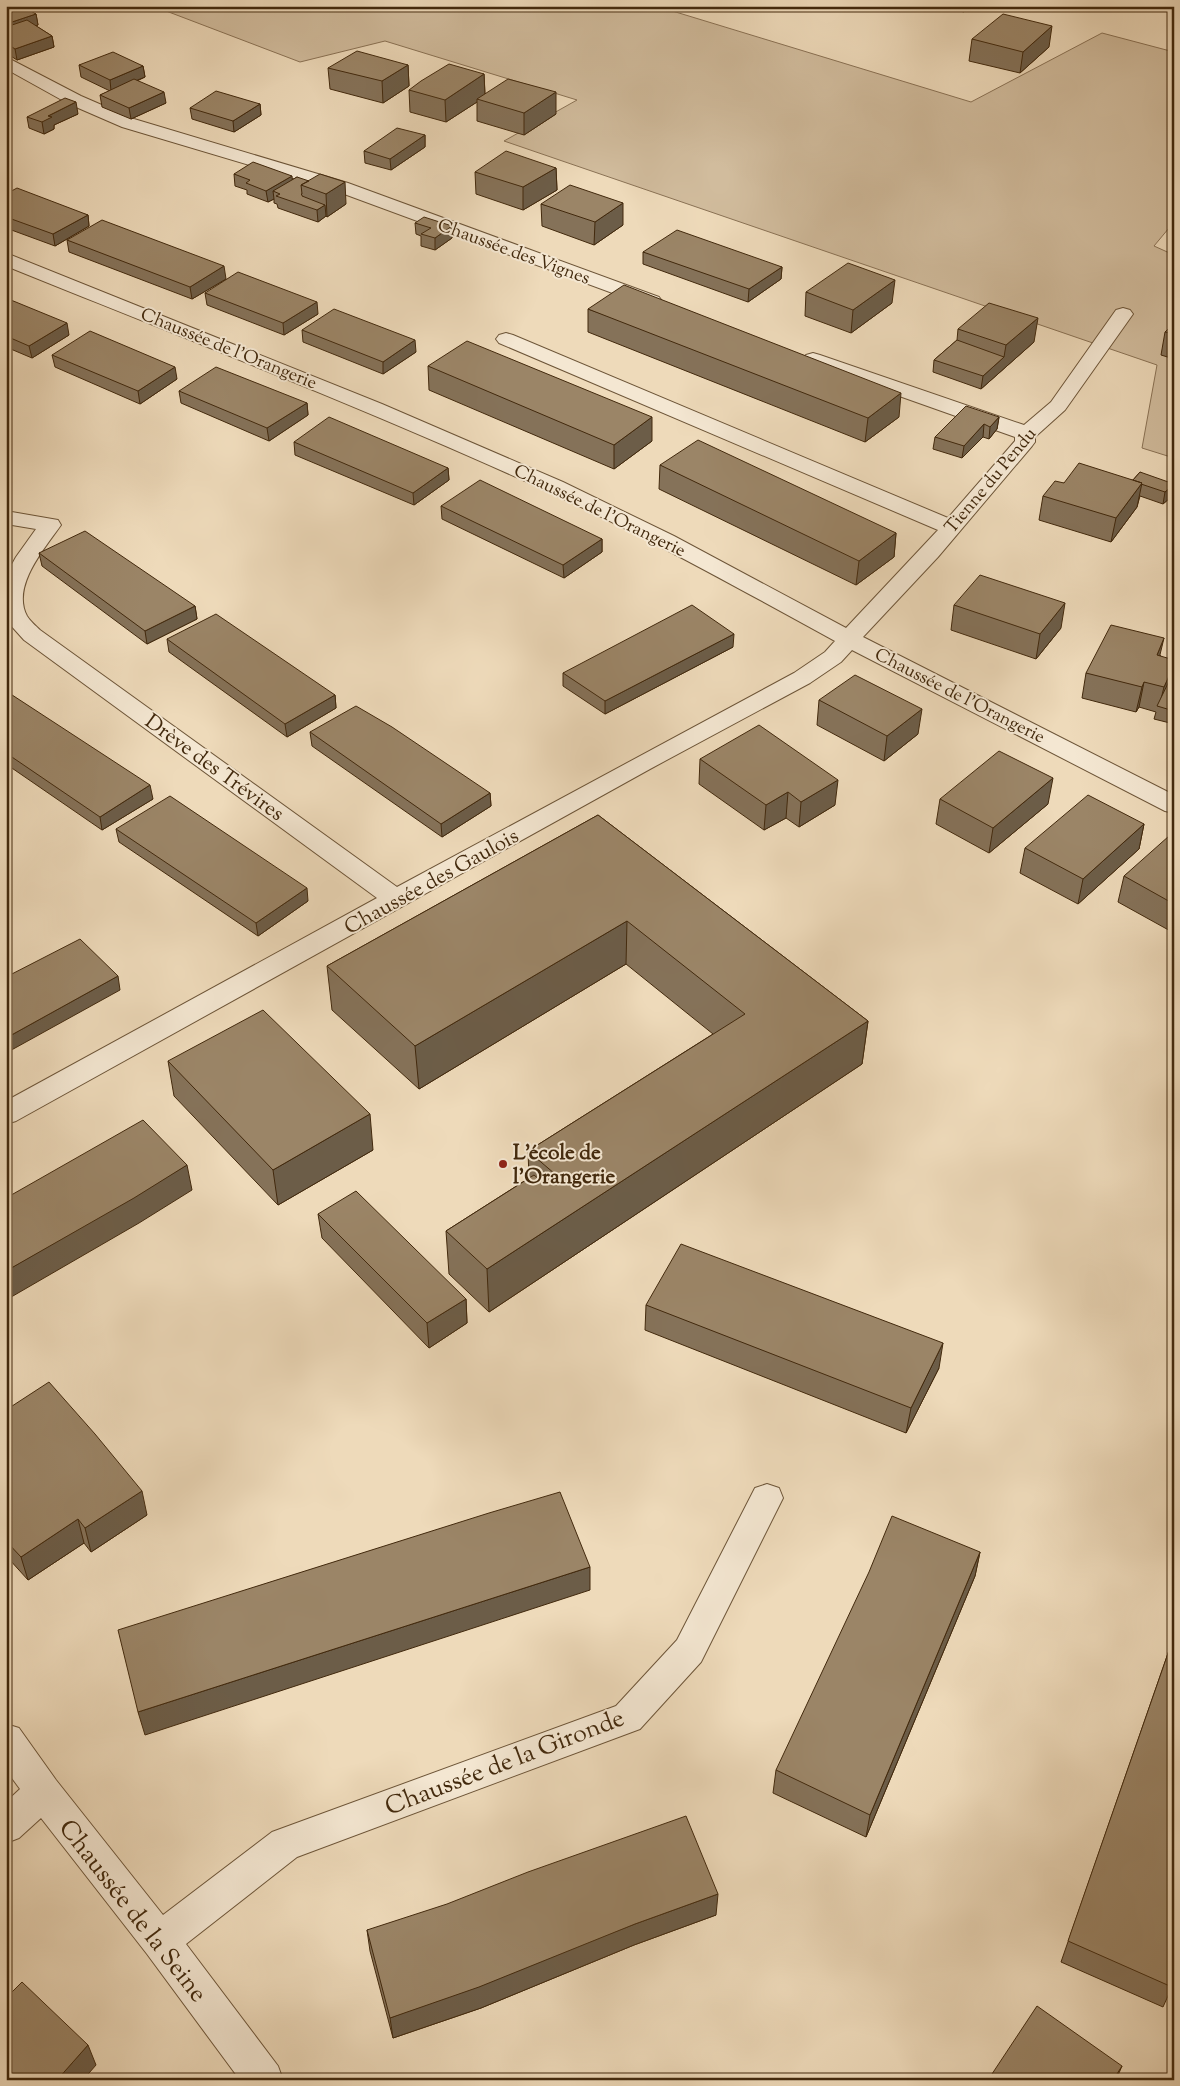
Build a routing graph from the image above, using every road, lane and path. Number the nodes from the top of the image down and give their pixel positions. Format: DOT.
graph roads {
  1 [pos="6,62"];
  2 [pos="6,259"];
  3 [pos="669,308"];
  4 [pos="1123,314"];
  5 [pos="506,339"];
  6 [pos="798,354"];
  7 [pos="1025,436"];
  8 [pos="6,518"];
  9 [pos="950,528"];
  10 [pos="6,634"];
  11 [pos="32,635"];
  12 [pos="850,639"];
  13 [pos="1174,804"];
  14 [pos="397,900"];
  15 [pos="6,1114"];
  16 [pos="767,1498"];
  17 [pos="6,1740"];
  18 [pos="43,1792"];
  19 [pos="6,1826"];
  20 [pos="160,1941"];
  21 [pos="264,2080"];
  1 -- 3 [label="street, Chaussée des Vignes"];
  2 -- 12 [label="street, Chaussée de l'Orangerie"];
  4 -- 7 [label="street, Tienne du Pendu"];
  5 -- 9 [label="street"];
  6 -- 7 [label="street"];
  7 -- 9 [label="street, Tienne du Pendu"];
  8 -- 11 [label="street, Drève des Trévires"];
  9 -- 12 [label="street, Tienne du Pendu"];
  10 -- 11 [label="street"];
  11 -- 14 [label="street, Drève des Trévires"];
  12 -- 13 [label="street, Chaussée de l'Orangerie"];
  12 -- 14 [label="street, Chaussée des Gaulois"];
  14 -- 15 [label="street, Chaussée des Gaulois"];
  16 -- 20 [label="street, Chaussée de la Gironde"];
  17 -- 18 [label="street, Chaussée de la Seine"];
  18 -- 19 [label="street"];
  18 -- 20 [label="street, Chaussée de la Seine"];
  20 -- 21 [label="street, Chaussée de la Seine"];
}
